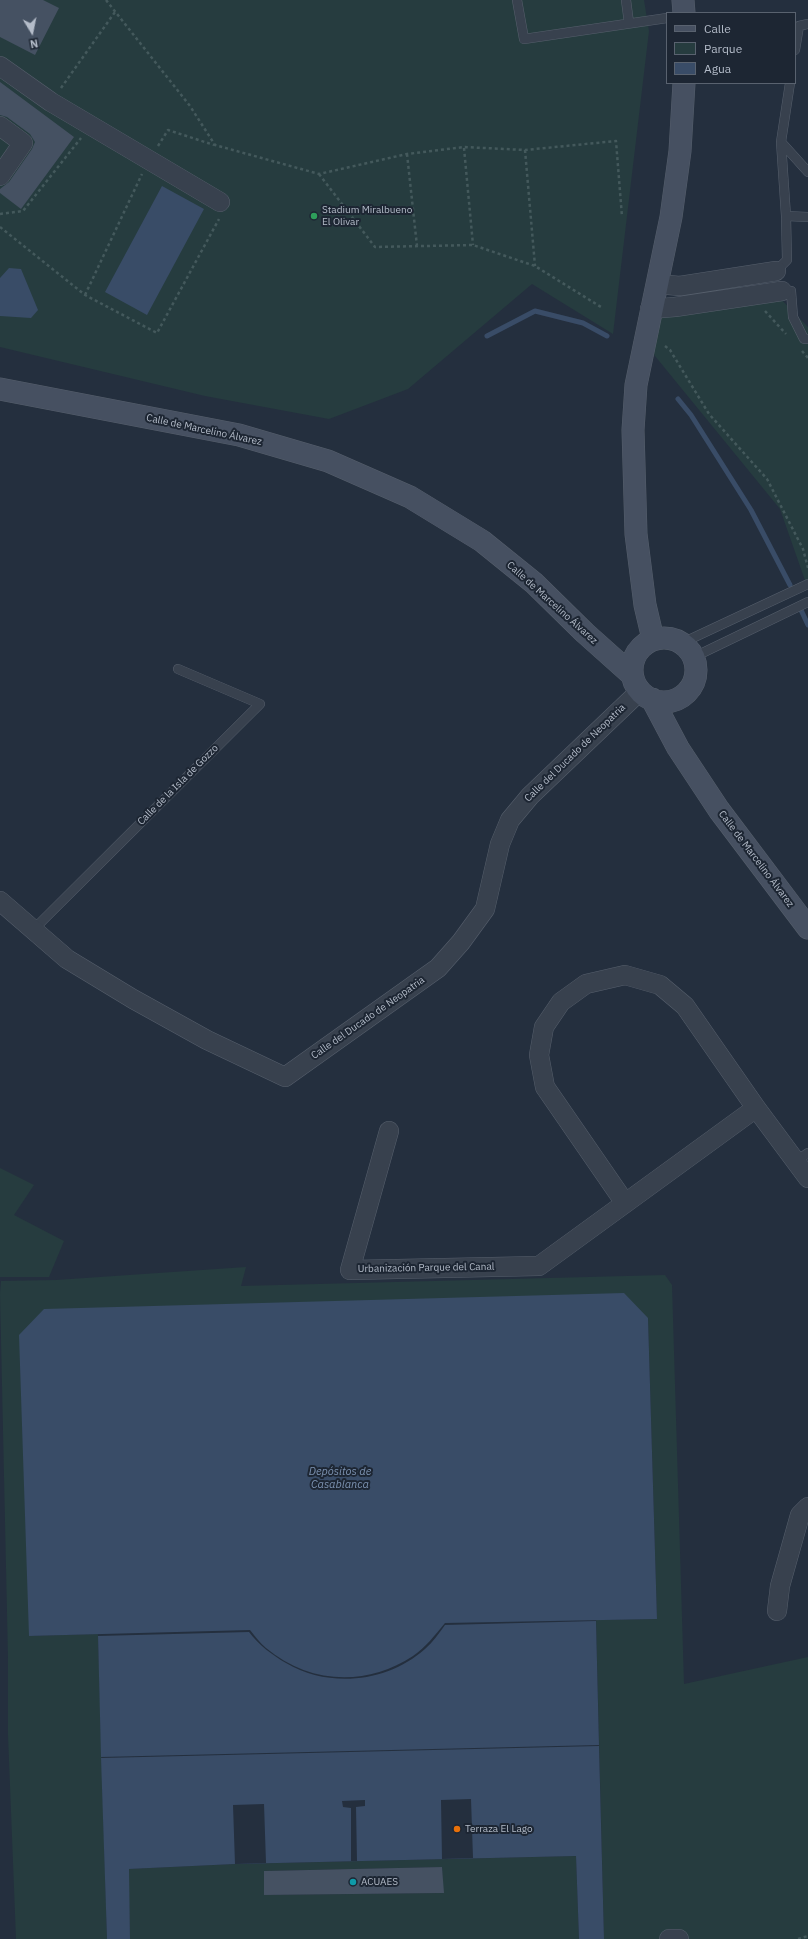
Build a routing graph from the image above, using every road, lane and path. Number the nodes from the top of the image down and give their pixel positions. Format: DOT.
graph roads {
  1 [pos="106,0"];
  2 [pos="517,0"];
  3 [pos="626,0"];
  4 [pos="683,0"];
  5 [pos="115,12"];
  6 [pos="684,12"];
  7 [pos="666,18"];
  8 [pos="629,23"];
  9 [pos="808,24"];
  10 [pos="796,44"];
  11 [pos="0,66"];
  12 [pos="684,84"];
  13 [pos="790,84"];
  14 [pos="51,102"];
  15 [pos="91,125"];
  16 [pos="0,126"];
  17 [pos="781,142"];
  18 [pos="215,145"];
  19 [pos="464,148"];
  20 [pos="525,150"];
  21 [pos="408,154"];
  22 [pos="149,159"];
  23 [pos="808,172"];
  24 [pos="319,174"];
  25 [pos="0,176"];
  26 [pos="220,202"];
  27 [pos="0,214"];
  28 [pos="786,216"];
  29 [pos="622,217"];
  30 [pos="808,217"];
  31 [pos="0,227"];
  32 [pos="473,245"];
  33 [pos="417,246"];
  34 [pos="535,266"];
  35 [pos="776,271"];
  36 [pos="657,284"];
  37 [pos="782,291"];
  38 [pos="85,295"];
  39 [pos="601,307"];
  40 [pos="761,307"];
  41 [pos="650,309"];
  42 [pos="787,335"];
  43 [pos="808,340"];
  44 [pos="665,346"];
  45 [pos="798,347"];
  46 [pos="808,358"];
  47 [pos="0,389"];
  48 [pos="808,568"];
  49 [pos="808,584"];
  50 [pos="808,602"];
  51 [pos="653,640"];
  52 [pos="688,650"];
  53 [pos="178,669"];
  54 [pos="640,680"];
  55 [pos="674,700"];
  56 [pos="678,748"];
  57 [pos="0,902"];
  58 [pos="808,928"];
  59 [pos="33,930"];
  60 [pos="756,1108"];
  61 [pos="389,1131"];
  62 [pos="802,1157"];
  63 [pos="808,1178"];
  64 [pos="625,1203"];
  65 [pos="808,1508"];
  66 [pos="777,1611"];
  67 [pos="808,1936"];
  68 [pos="669,1939"];
  69 [pos="679,1939"];
  70 [pos="798,1939"];
  1 -- 5 [label="path"];
  2 -- 8 [label="lane"];
  3 -- 8 [label="lane"];
  4 -- 6 [label="street"];
  5 -- 14 [label="path"];
  5 -- 18 [label="path"];
  7 -- 8 [label="lane"];
  9 -- 10 [label="lane"];
  11 -- 14 [label="street"];
  12 -- 36 [label="street"];
  13 -- 17 [label="lane"];
  14 -- 15 [label="street"];
  15 -- 22 [label="street"];
  15 -- 27 [label="path"];
  16 -- 25 [label="street"];
  17 -- 23 [label="lane"];
  17 -- 28 [label="lane"];
  18 -- 22 [label="path"];
  18 -- 24 [label="path"];
  19 -- 20 [label="path"];
  19 -- 21 [label="path"];
  19 -- 32 [label="path"];
  20 -- 29 [label="path"];
  20 -- 34 [label="path"];
  21 -- 24 [label="path"];
  21 -- 33 [label="path"];
  22 -- 26 [label="street"];
  22 -- 38 [label="path"];
  24 -- 33 [label="path"];
  26 -- 38 [label="path"];
  28 -- 30 [label="lane"];
  28 -- 35 [label="lane"];
  31 -- 38 [label="path"];
  32 -- 33 [label="path"];
  32 -- 34 [label="path"];
  34 -- 39 [label="path"];
  35 -- 36 [label="street"];
  36 -- 41 [label="street"];
  37 -- 41 [label="street"];
  37 -- 43 [label="lane"];
  40 -- 42 [label="path"];
  41 -- 51 [label="street"];
  44 -- 48 [label="path"];
  45 -- 46 [label="path"];
  47 -- 54 [label="street, Calle de Marcelino Álvarez"];
  49 -- 52 [label="lane"];
  50 -- 52 [label="lane"];
  51 -- 52 [label="street"];
  51 -- 54 [label="street"];
  52 -- 55 [label="street"];
  53 -- 59 [label="lane, Calle de la Isla de Gozzo"];
  54 -- 55 [label="street, Calle de Marcelino Álvarez"];
  54 -- 56 [label="street, Calle de Marcelino Álvarez"];
  54 -- 59 [label="street, Calle del Ducado de Neopatria"];
  55 -- 56 [label="street, Calle de Marcelino Álvarez"];
  56 -- 58 [label="street, Calle de Marcelino Álvarez"];
  57 -- 59 [label="street, Calle del Ducado de Neopatria"];
  60 -- 62 [label="street"];
  60 -- 64 [label="street, Urbanización Parque del Canal"];
  60 -- 64 [label="street"];
  61 -- 64 [label="street, Urbanización Parque del Canal"];
  62 -- 63 [label="street"];
  65 -- 66 [label="street"];
  67 -- 70 [label="path"];
  68 -- 69 [label="street"];
}
